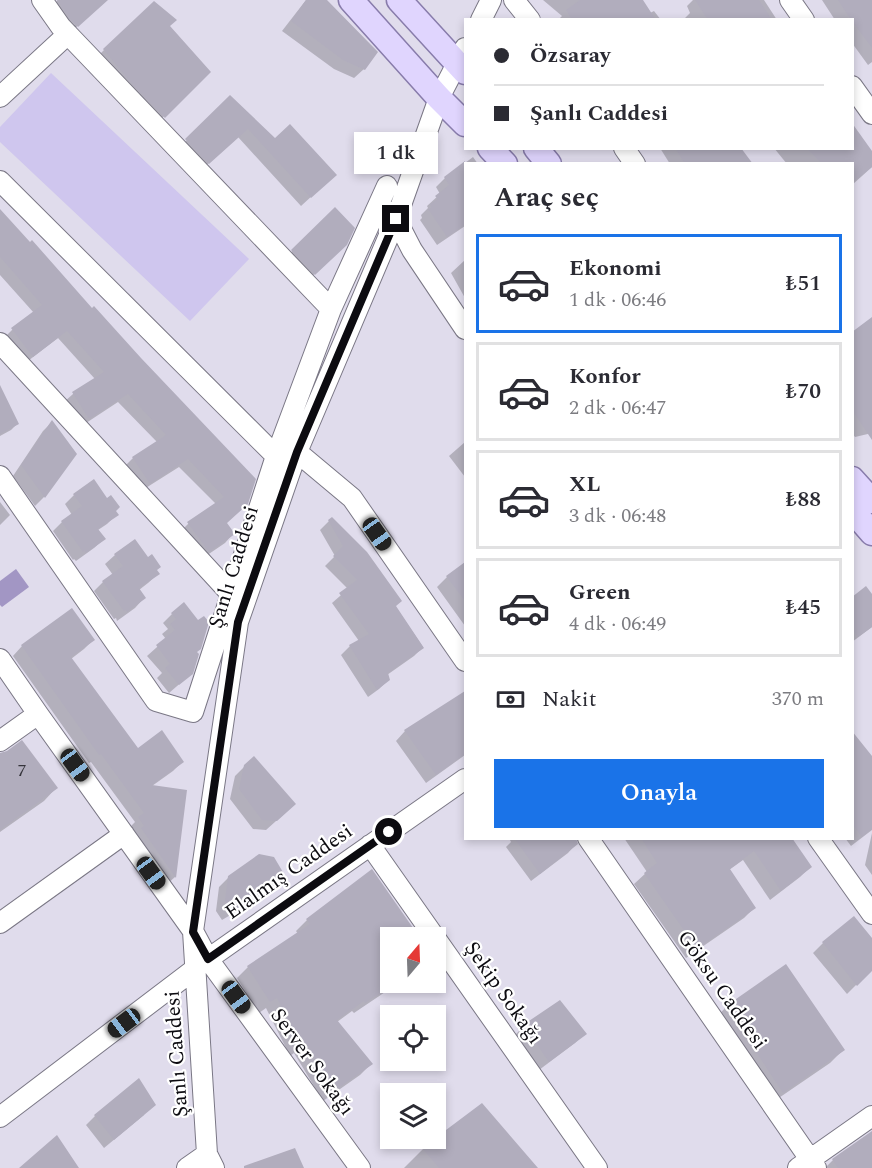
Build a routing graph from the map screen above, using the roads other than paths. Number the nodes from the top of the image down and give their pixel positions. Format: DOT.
graph roads {
  1 [pos="42,0"];
  2 [pos="351,0"];
  3 [pos="399,0"];
  4 [pos="491,0"];
  5 [pos="514,0"];
  6 [pos="790,0"];
  7 [pos="482,18"];
  8 [pos="528,18"];
  9 [pos="803,18"];
  10 [pos="68,34"];
  11 [pos="462,61"];
  12 [pos="4,85"];
  13 [pos="854,89"];
  14 [pos="440,98"];
  15 [pos="872,114"];
  16 [pos="464,123"];
  17 [pos="492,150"];
  18 [pos="538,150"];
  19 [pos="503,162"];
  20 [pos="547,162"];
  21 [pos="0,181"];
  22 [pos="387,186"];
  23 [pos="396,219"];
  24 [pos="331,309"];
  25 [pos="464,328"];
  26 [pos="0,344"];
  27 [pos="297,452"];
  28 [pos="276,456"];
  29 [pos="0,476"];
  30 [pos="859,490"];
  31 [pos="872,533"];
  32 [pos="231,594"];
  33 [pos="0,659"];
  34 [pos="464,660"];
  35 [pos="38,714"];
  36 [pos="0,741"];
  37 [pos="464,780"];
  38 [pos="124,834"];
  39 [pos="589,840"];
  40 [pos="819,840"];
  41 [pos="370,845"];
  42 [pos="872,914"];
  43 [pos="0,923"];
  44 [pos="193,932"];
  45 [pos="202,964"];
  46 [pos="872,1116"];
  47 [pos="0,1117"];
  48 [pos="210,1161"];
  49 [pos="808,1165"];
  50 [pos="187,1168"];
  51 [pos="360,1168"];
  52 [pos="597,1168"];
  1 -- 10 [label="street"];
  2 -- 14 [label="main road"];
  3 -- 11 [label="main road"];
  4 -- 7 [label="street"];
  5 -- 8 [label="street"];
  6 -- 9 [label="street"];
  10 -- 12 [label="street"];
  10 -- 24 [label="street"];
  11 -- 14 [label="street, Şanlı Caddesi"];
  13 -- 15 [label="street"];
  14 -- 16 [label="main road"];
  14 -- 23 [label="street, Şanlı Caddesi"];
  17 -- 19 [label="main road"];
  18 -- 20 [label="main road"];
  21 -- 28 [label="street"];
  22 -- 24 [label="street"];
  23 -- 25 [label="street"];
  23 -- 27 [label="street, Şanlı Caddesi"];
  24 -- 28 [label="street"];
  26 -- 32 [label="street"];
  27 -- 34 [label="street"];
  27 -- 44 [label="street, Şanlı Caddesi"];
  28 -- 32 [label="street"];
  29 -- 32 [label="street"];
  30 -- 31 [label="main road"];
  33 -- 35 [label="street"];
  35 -- 36 [label="street"];
  35 -- 38 [label="street"];
  37 -- 41 [label="street, Elalmış Caddesi"];
  38 -- 43 [label="street"];
  38 -- 44 [label="street"];
  39 -- 49 [label="street, Göksu Caddesi"];
  40 -- 42 [label="street"];
  41 -- 45 [label="street, Elalmış Caddesi"];
  41 -- 52 [label="street, Şekip Sokağı"];
  44 -- 45 [label="street, Şanlı Caddesi"];
  45 -- 47 [label="street, Elalmış Caddesi"];
  45 -- 48 [label="street, Şanlı Caddesi"];
  45 -- 51 [label="street, Server Sokağı"];
  46 -- 49 [label="street"];
  48 -- 50 [label="street"];
}
